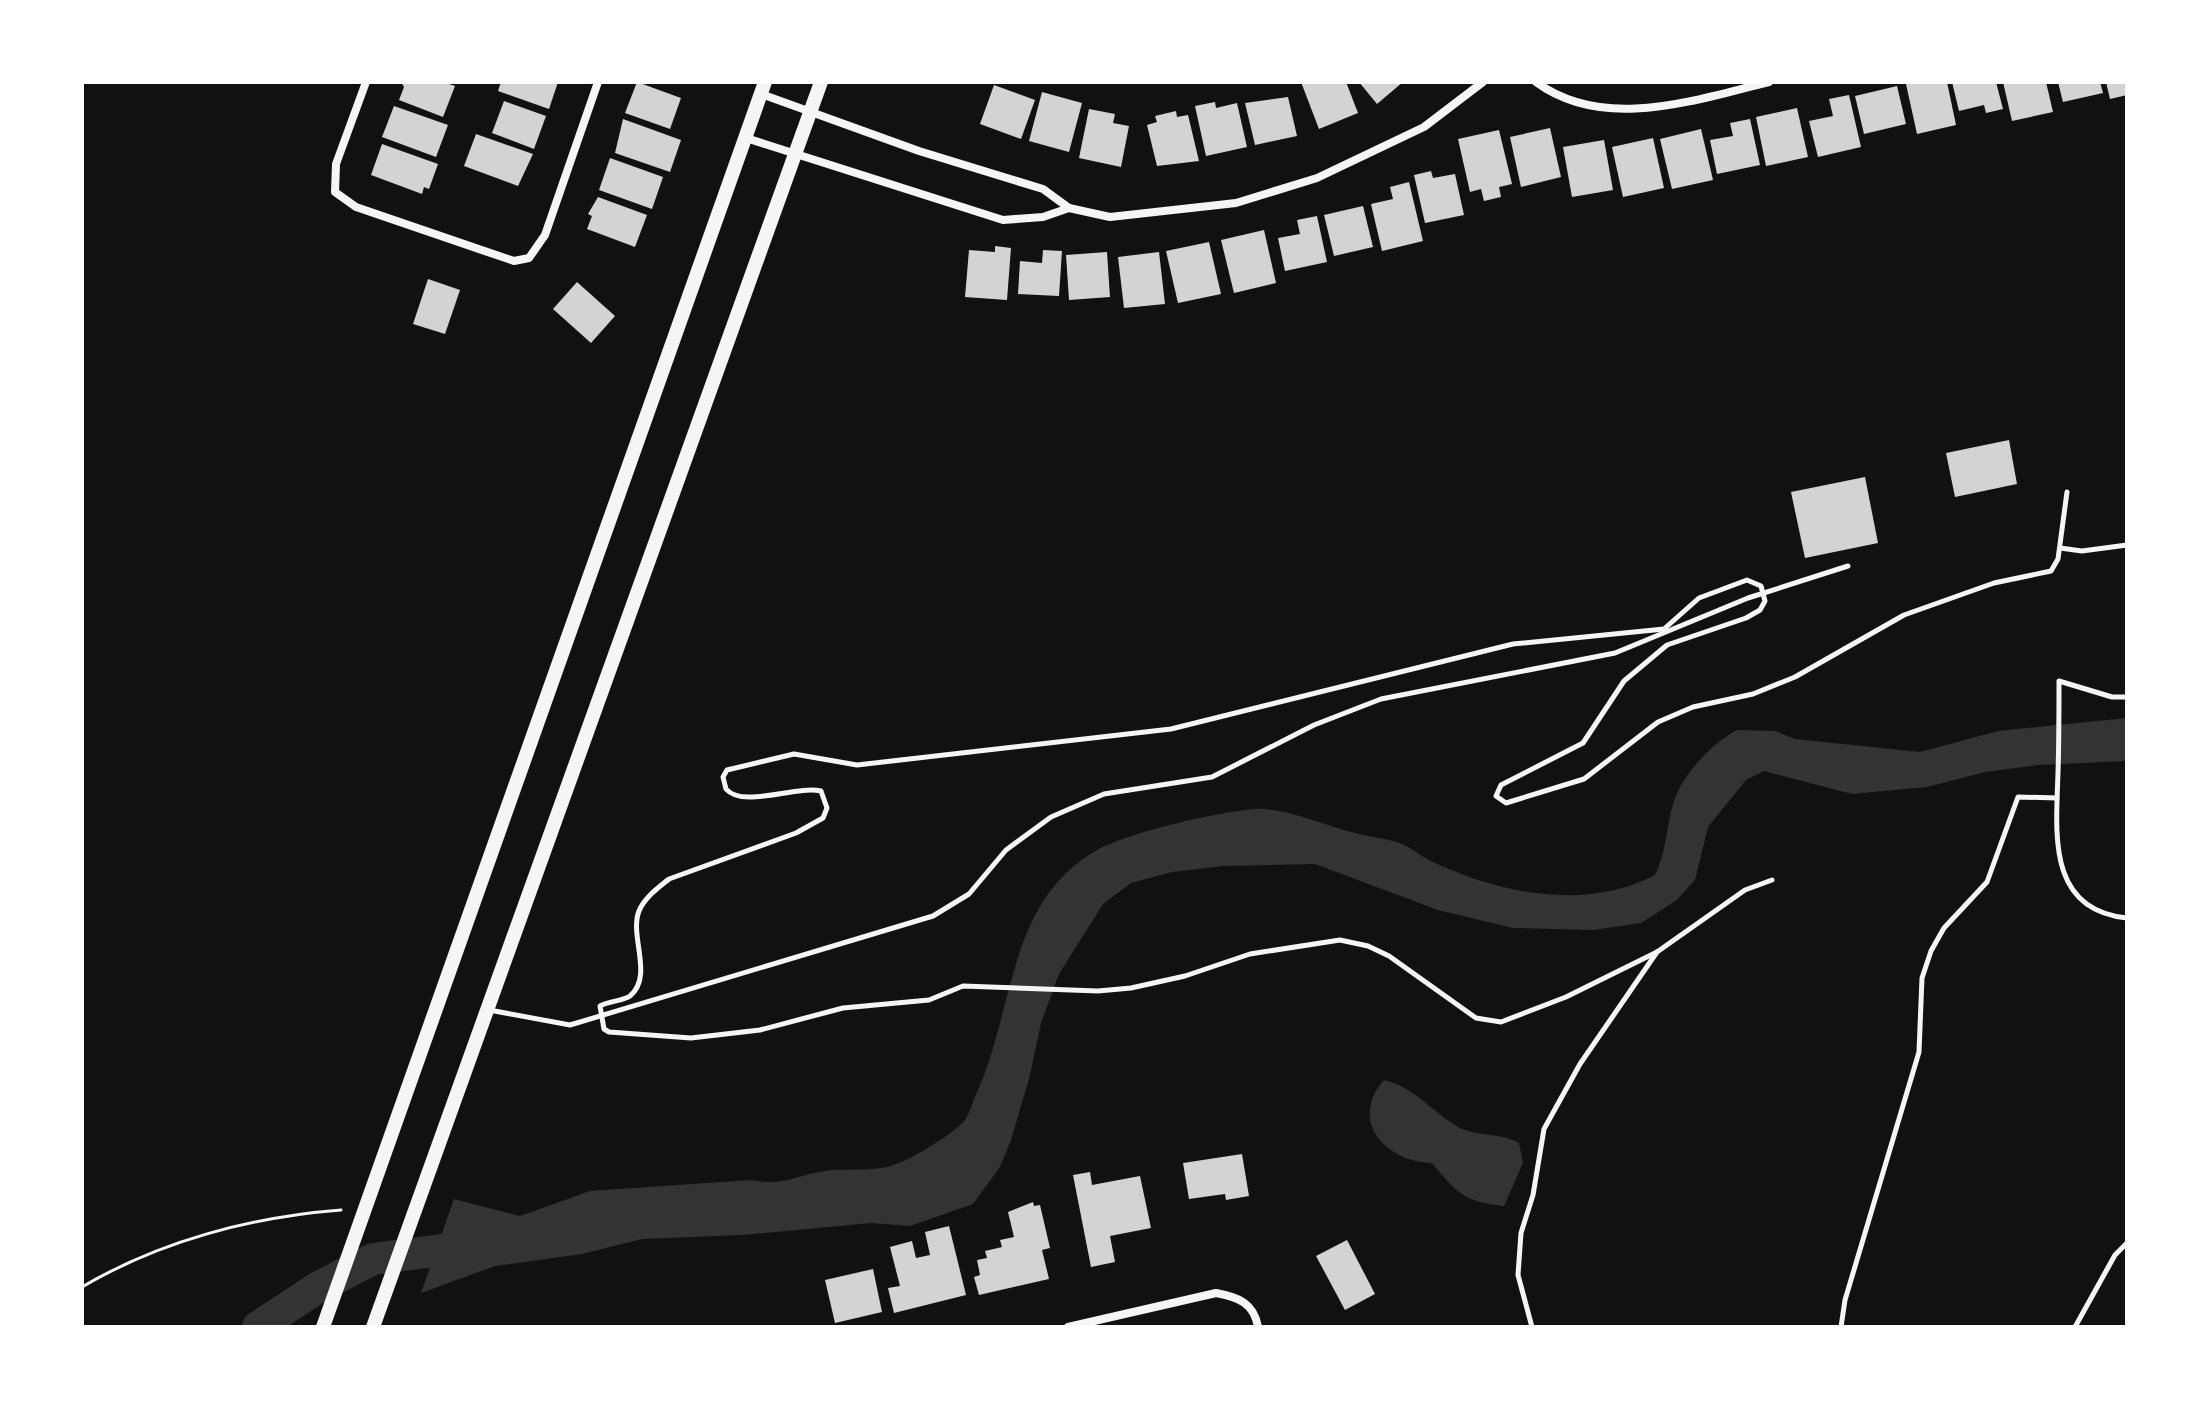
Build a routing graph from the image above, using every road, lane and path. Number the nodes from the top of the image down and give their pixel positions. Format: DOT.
graph roads {
  1 [pos="366,82"];
  2 [pos="598,82"];
  3 [pos="821,82"];
  4 [pos="1483,82"];
  5 [pos="1536,82"];
  6 [pos="1769,82"];
  7 [pos="763,88"];
  8 [pos="810,111"];
  9 [pos="746,138"];
  10 [pos="794,153"];
  11 [pos="1069,208"];
  12 [pos="2067,492"];
  13 [pos="2127,545"];
  14 [pos="2060,548"];
  15 [pos="1848,566"];
  16 [pos="1764,593"];
  17 [pos="2127,697"];
  18 [pos="2057,798"];
  19 [pos="1772,880"];
  20 [pos="2127,918"];
  21 [pos="1657,952"];
  22 [pos="488,1010"];
  23 [pos="601,1016"];
  24 [pos="341,1210"];
  25 [pos="2127,1243"];
  26 [pos="82,1287"];
  27 [pos="323,1327"];
  28 [pos="373,1327"];
  29 [pos="1068,1327"];
  30 [pos="1258,1327"];
  31 [pos="1532,1327"];
  32 [pos="1841,1327"];
  33 [pos="2075,1327"];
  1 -- 2 [label="street"];
  3 -- 8 [label="main road"];
  4 -- 11 [label="street"];
  5 -- 6 [label="street"];
  7 -- 8 [label="street"];
  7 -- 9 [label="main road"];
  8 -- 10 [label="main road"];
  8 -- 11 [label="street"];
  9 -- 10 [label="street"];
  9 -- 27 [label="main road"];
  10 -- 11 [label="street"];
  10 -- 22 [label="main road"];
  12 -- 14 [label="lane"];
  13 -- 14 [label="lane"];
  14 -- 16 [label="lane"];
  15 -- 16 [label="lane"];
  16 -- 23 [label="lane"];
  16 -- 23 [label="lane"];
  17 -- 18 [label="lane"];
  18 -- 20 [label="lane"];
  18 -- 32 [label="lane"];
  19 -- 21 [label="lane"];
  21 -- 23 [label="lane"];
  21 -- 31 [label="lane"];
  22 -- 23 [label="lane"];
  22 -- 28 [label="main road"];
  24 -- 26 [label="path"];
  25 -- 33 [label="lane"];
  29 -- 30 [label="street"];
}
